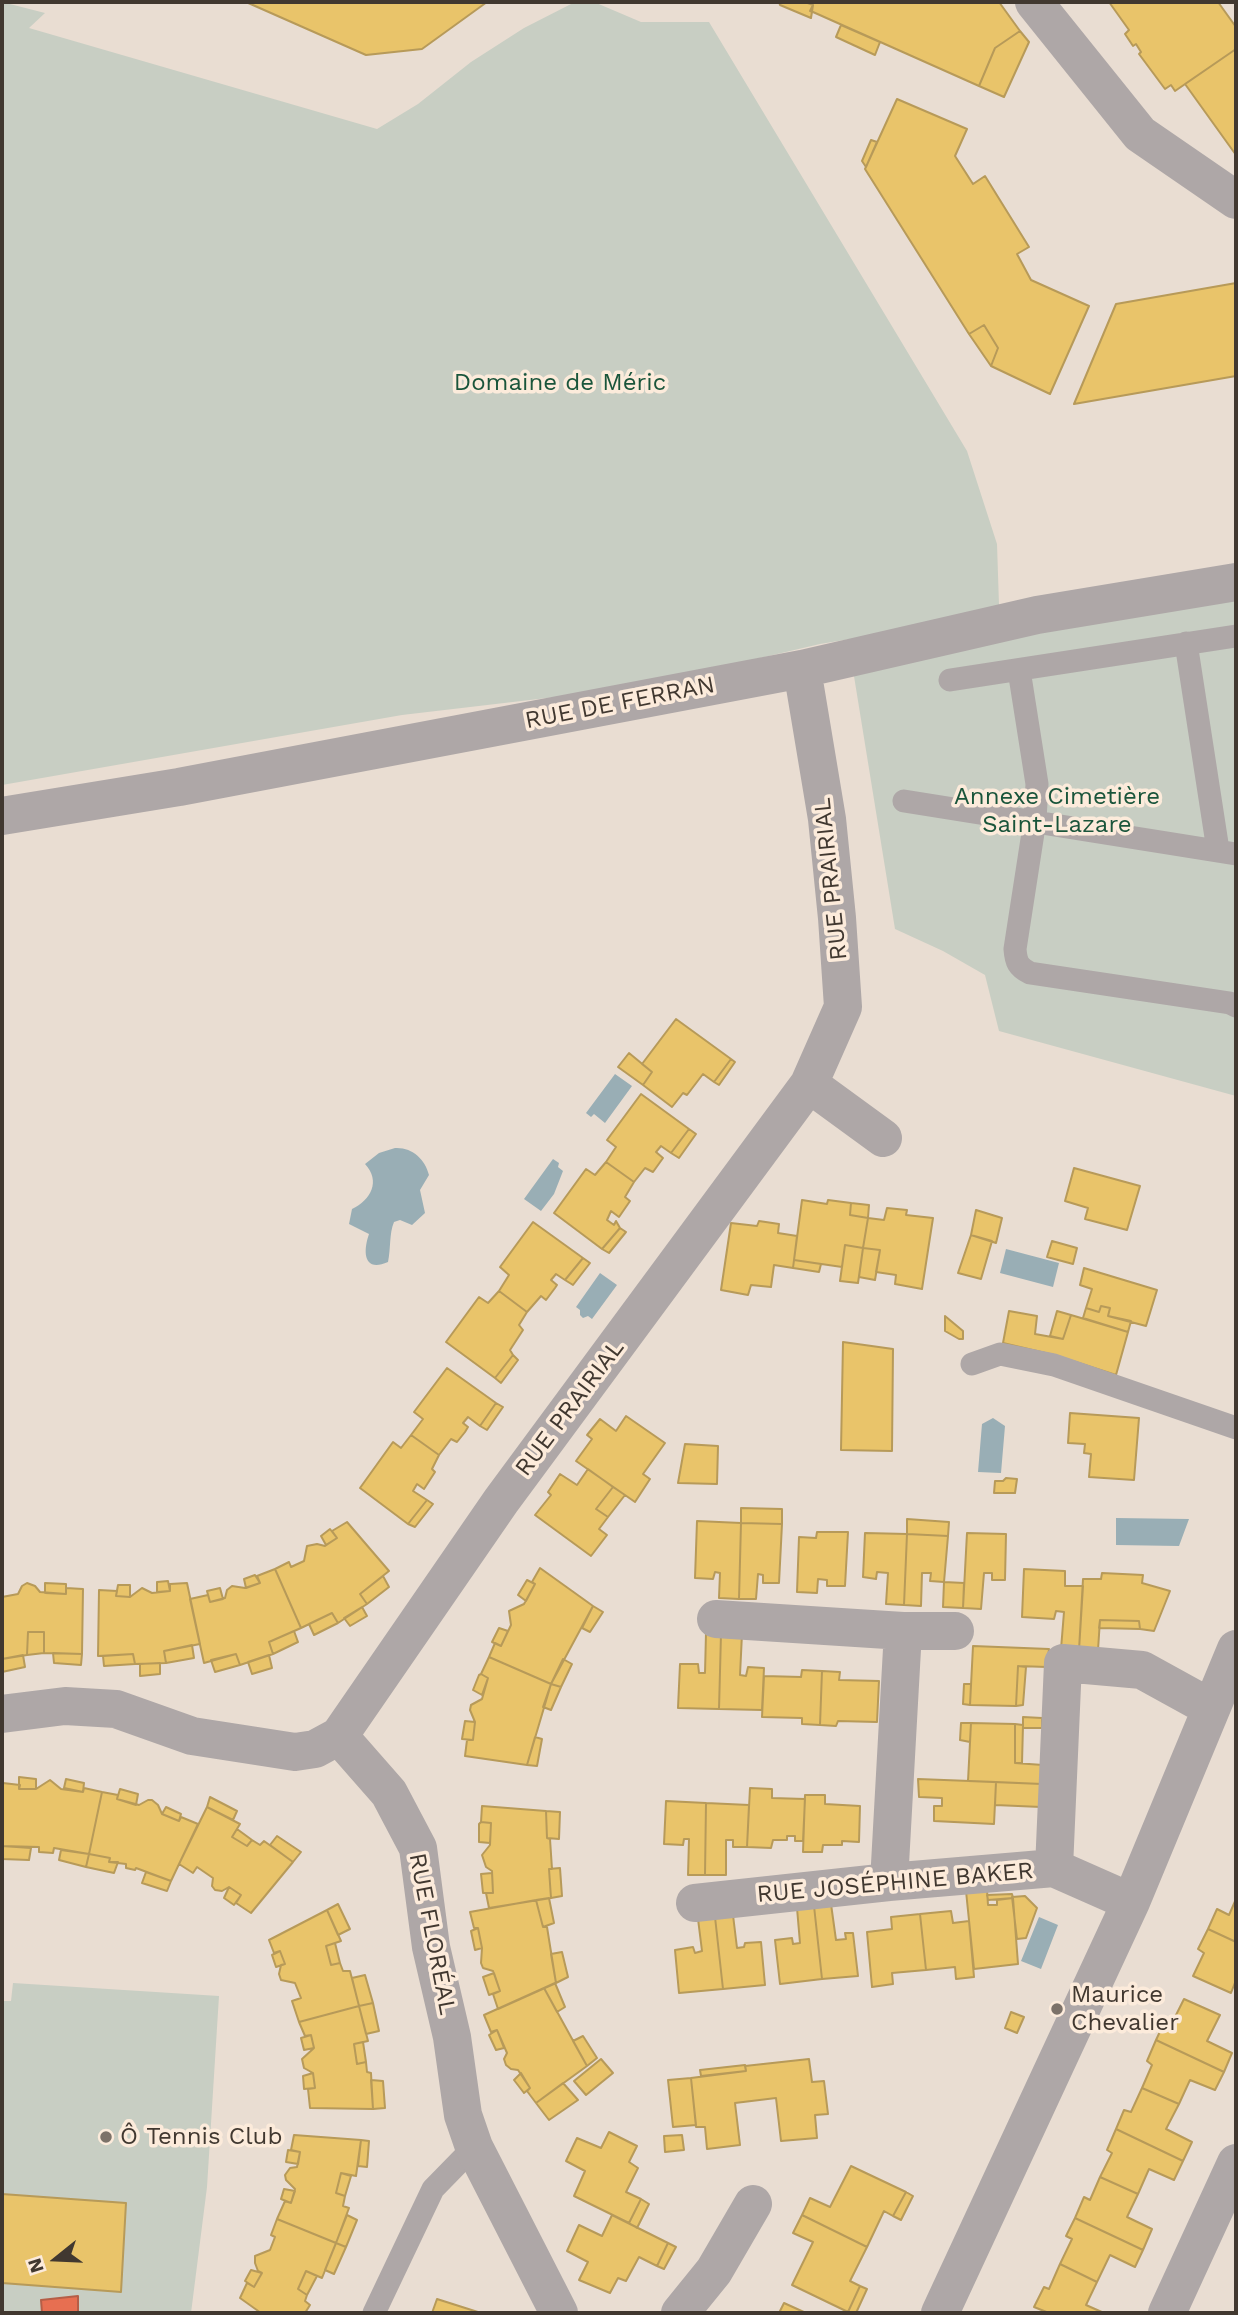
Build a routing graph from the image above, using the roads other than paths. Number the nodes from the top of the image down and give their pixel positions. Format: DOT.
graph roads {
  1 [pos="1034,2"];
  2 [pos="1236,200"];
  3 [pos="1236,582"];
  4 [pos="1236,636"];
  5 [pos="1186,643"];
  6 [pos="802,669"];
  7 [pos="1019,670"];
  8 [pos="950,680"];
  9 [pos="904,801"];
  10 [pos="2,816"];
  11 [pos="1035,820"];
  12 [pos="1227,852"];
  13 [pos="1236,1006"];
  14 [pos="810,1084"];
  15 [pos="883,1139"];
  16 [pos="972,1364"];
  17 [pos="1236,1428"];
  18 [pos="716,1619"];
  19 [pos="903,1630"];
  20 [pos="955,1631"];
  21 [pos="1236,1649"];
  22 [pos="1211,1708"];
  23 [pos="2,1714"];
  24 [pos="338,1736"];
  25 [pos="1054,1868"];
  26 [pos="889,1882"];
  27 [pos="1131,1902"];
  28 [pos="695,1903"];
  29 [pos="474,2147"];
  30 [pos="1236,2163"];
  31 [pos="753,2204"];
  32 [pos="374,2313"];
  33 [pos="559,2313"];
  34 [pos="680,2313"];
  35 [pos="940,2313"];
  36 [pos="1167,2313"];
  1 -- 2 [label="street"];
  3 -- 6 [label="street, RUE DE FERRAN"];
  4 -- 5 [label="lane"];
  5 -- 7 [label="lane"];
  5 -- 12 [label="lane"];
  6 -- 10 [label="street, RUE DE FERRAN"];
  6 -- 14 [label="street, RUE PRAIRIAL"];
  7 -- 8 [label="lane"];
  7 -- 11 [label="lane"];
  9 -- 11 [label="lane"];
  11 -- 12 [label="lane"];
  11 -- 13 [label="lane"];
  14 -- 15 [label="street"];
  14 -- 24 [label="street, RUE PRAIRIAL"];
  16 -- 17 [label="lane"];
  18 -- 19 [label="street"];
  19 -- 20 [label="street"];
  19 -- 26 [label="street"];
  21 -- 22 [label="street"];
  22 -- 25 [label="street"];
  22 -- 27 [label="street"];
  23 -- 24 [label="street"];
  24 -- 29 [label="street, RUE FLORÉAL"];
  25 -- 26 [label="street, RUE JOSÉPHINE BAKER"];
  25 -- 27 [label="street, RUE JOSÉPHINE BAKER"];
  26 -- 28 [label="street, RUE JOSÉPHINE BAKER"];
  27 -- 35 [label="street"];
  29 -- 32 [label="lane"];
  29 -- 33 [label="street, RUE FLORÉAL"];
  30 -- 36 [label="street"];
  31 -- 34 [label="street"];
}
